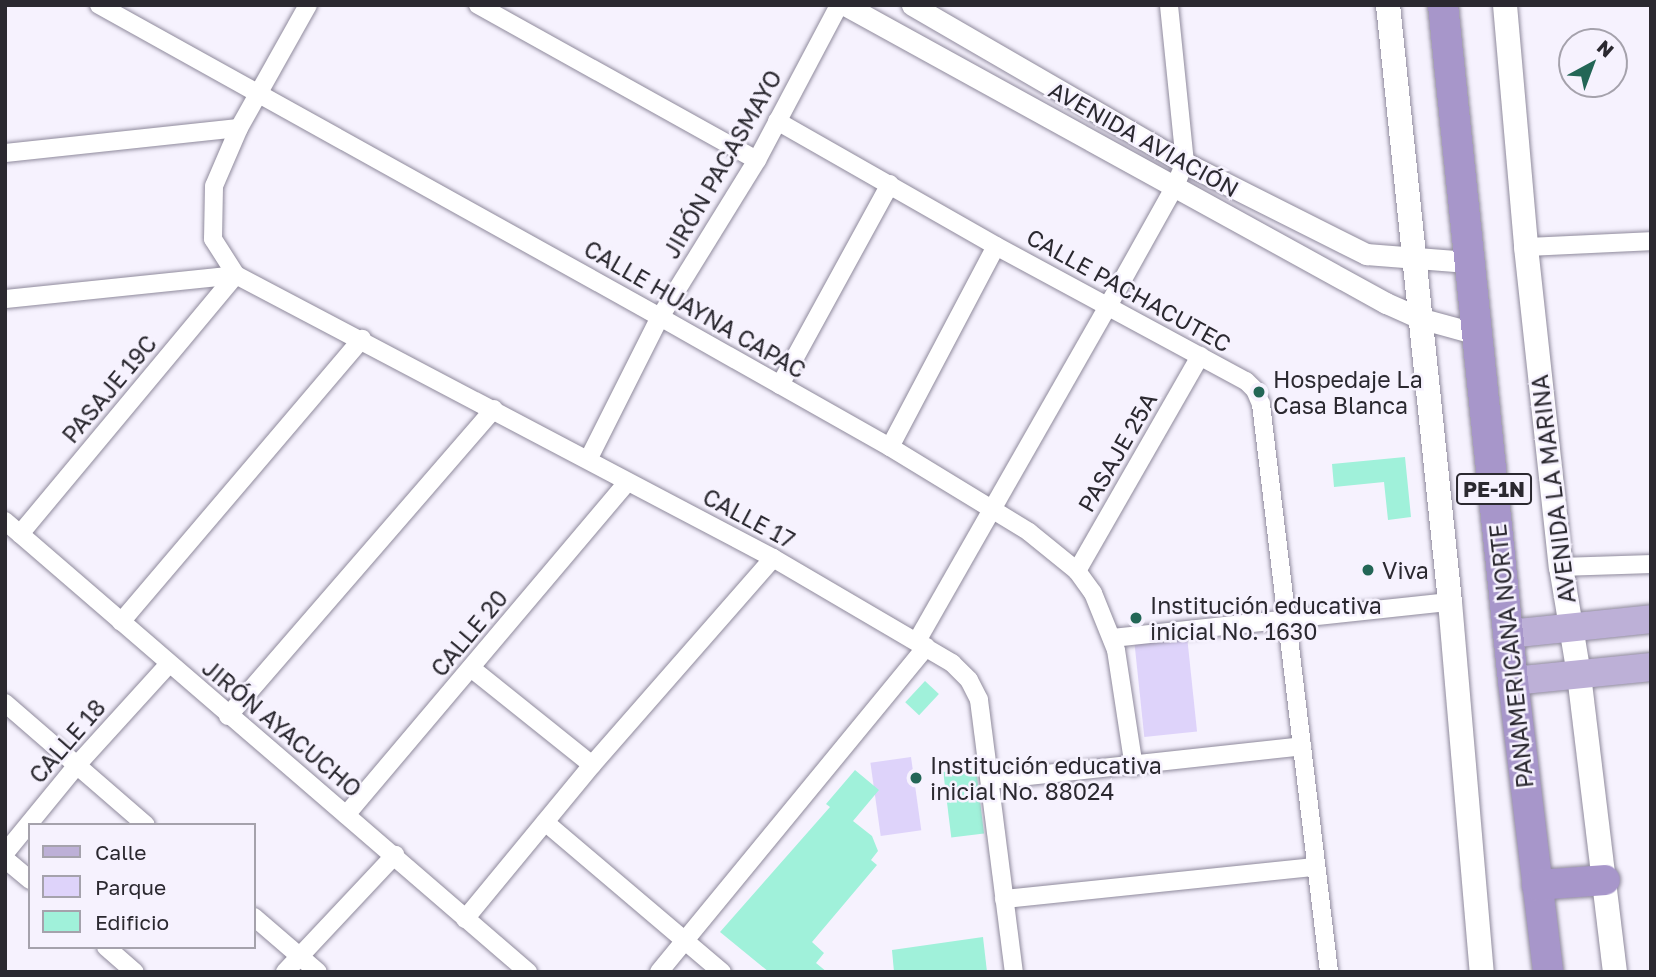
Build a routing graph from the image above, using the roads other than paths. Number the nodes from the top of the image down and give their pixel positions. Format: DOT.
graph roads {
  1 [pos="99,5"];
  2 [pos="308,5"];
  3 [pos="478,5"];
  4 [pos="839,5"];
  5 [pos="845,5"];
  6 [pos="913,5"];
  7 [pos="1169,5"];
  8 [pos="1388,5"];
  9 [pos="1443,5"];
  10 [pos="1504,5"];
  11 [pos="121,10"];
  12 [pos="258,92"];
  13 [pos="778,121"];
  14 [pos="239,128"];
  15 [pos="5,153"];
  16 [pos="757,160"];
  17 [pos="1185,163"];
  18 [pos="890,184"];
  19 [pos="1175,187"];
  20 [pos="1651,241"];
  21 [pos="996,246"];
  22 [pos="1525,247"];
  23 [pos="1416,258"];
  24 [pos="1468,262"];
  25 [pos="236,275"];
  26 [pos="5,299"];
  27 [pos="1108,306"];
  28 [pos="660,317"];
  29 [pos="1419,318"];
  30 [pos="1477,334"];
  31 [pos="362,339"];
  32 [pos="1200,356"];
  33 [pos="780,385"];
  34 [pos="494,409"];
  35 [pos="890,447"];
  36 [pos="589,458"];
  37 [pos="627,482"];
  38 [pos="992,508"];
  39 [pos="5,522"];
  40 [pos="20,534"];
  41 [pos="773,558"];
  42 [pos="1651,564"];
  43 [pos="1561,568"];
  44 [pos="1077,571"];
  45 [pos="1450,602"];
  46 [pos="1287,618"];
  47 [pos="1651,619"];
  48 [pos="121,622"];
  49 [pos="1570,627"];
  50 [pos="1509,634"];
  51 [pos="1112,638"];
  52 [pos="921,644"];
  53 [pos="169,664"];
  54 [pos="1651,667"];
  55 [pos="471,668"];
  56 [pos="1579,675"];
  57 [pos="1513,681"];
  58 [pos="5,703"];
  59 [pos="228,716"];
  60 [pos="1302,746"];
  61 [pos="77,765"];
  62 [pos="592,765"];
  63 [pos="1134,767"];
  64 [pos="991,780"];
  65 [pos="346,814"];
  66 [pos="545,822"];
  67 [pos="30,823"];
  68 [pos="144,823"];
  69 [pos="28,825"];
  70 [pos="5,853"];
  71 [pos="395,855"];
  72 [pos="5,859"];
  73 [pos="1315,867"];
  74 [pos="28,878"];
  75 [pos="1605,880"];
  76 [pos="1537,884"];
  77 [pos="1004,899"];
  78 [pos="256,919"];
  79 [pos="465,919"];
  80 [pos="685,940"];
  81 [pos="108,949"];
  82 [pos="299,956"];
  83 [pos="135,972"];
  84 [pos="285,972"];
  85 [pos="318,972"];
  86 [pos="528,972"];
  87 [pos="659,972"];
  88 [pos="722,972"];
  89 [pos="1014,972"];
  90 [pos="1329,972"];
  91 [pos="1482,972"];
  92 [pos="1548,972"];
  93 [pos="1615,972"];
  1 -- 11 [label="street, CALLE HUAYNA CAPAC"];
  2 -- 12 [label="street"];
  3 -- 16 [label="street"];
  4 -- 13 [label="street, JIRÓN PACASMAYO"];
  5 -- 19 [label="street, AVENIDA AVIACIÓN"];
  6 -- 17 [label="street, AVENIDA AVIACIÓN"];
  7 -- 17 [label="street"];
  8 -- 23 [label="main road"];
  9 -- 24 [label="highway, PANAMERICANA NORTE / PE-1N"];
  10 -- 22 [label="main road, AVENIDA LA MARINA"];
  11 -- 12 [label="street, CALLE HUAYNA CAPAC"];
  12 -- 14 [label="street"];
  12 -- 28 [label="street, CALLE HUAYNA CAPAC"];
  13 -- 16 [label="street, JIRÓN PACASMAYO"];
  13 -- 18 [label="street, CALLE PACHACUTEC"];
  14 -- 15 [label="street"];
  14 -- 25 [label="street"];
  16 -- 28 [label="street, JIRÓN PACASMAYO"];
  17 -- 19 [label="street"];
  17 -- 23 [label="street, AVENIDA AVIACIÓN"];
  18 -- 21 [label="street, CALLE PACHACUTEC"];
  18 -- 33 [label="street"];
  19 -- 27 [label="street"];
  19 -- 29 [label="street, AVENIDA AVIACIÓN"];
  20 -- 22 [label="street"];
  21 -- 27 [label="street, CALLE PACHACUTEC"];
  21 -- 35 [label="street"];
  22 -- 43 [label="main road, AVENIDA LA MARINA"];
  23 -- 24 [label="street, AVENIDA AVIACIÓN"];
  23 -- 29 [label="main road"];
  24 -- 30 [label="highway, PANAMERICANA NORTE / PE-1N"];
  25 -- 26 [label="street"];
  25 -- 31 [label="street, CALLE 17"];
  25 -- 40 [label="street, PASAJE 19C"];
  27 -- 32 [label="street, CALLE PACHACUTEC"];
  27 -- 38 [label="street"];
  28 -- 33 [label="street, CALLE HUAYNA CAPAC"];
  28 -- 36 [label="street, JIRÓN PACASMAYO"];
  29 -- 30 [label="street, AVENIDA AVIACIÓN"];
  29 -- 45 [label="main road"];
  30 -- 50 [label="highway, PANAMERICANA NORTE / PE-1N"];
  31 -- 34 [label="street, CALLE 17"];
  31 -- 48 [label="street"];
  32 -- 44 [label="street, PASAJE 25A"];
  32 -- 46 [label="street, CALLE PACHACUTEC"];
  33 -- 35 [label="street, CALLE HUAYNA CAPAC"];
  34 -- 36 [label="street, CALLE 17"];
  34 -- 59 [label="street"];
  35 -- 38 [label="street, CALLE HUAYNA CAPAC"];
  36 -- 37 [label="street, CALLE 17"];
  37 -- 41 [label="street, CALLE 17"];
  37 -- 55 [label="street, CALLE 20"];
  38 -- 44 [label="street, CALLE HUAYNA CAPAC"];
  38 -- 52 [label="street"];
  39 -- 40 [label="street, JIRÓN AYACUCHO"];
  40 -- 48 [label="street, JIRÓN AYACUCHO"];
  41 -- 52 [label="street, CALLE 17"];
  41 -- 62 [label="street"];
  42 -- 43 [label="street"];
  43 -- 49 [label="main road, AVENIDA LA MARINA"];
  44 -- 51 [label="street, CALLE HUAYNA CAPAC"];
  45 -- 46 [label="street"];
  45 -- 91 [label="main road"];
  46 -- 51 [label="street"];
  46 -- 60 [label="street, CALLE PACHACUTEC"];
  47 -- 49 [label="main road"];
  48 -- 53 [label="street, JIRÓN AYACUCHO"];
  49 -- 50 [label="main road"];
  49 -- 56 [label="main road, AVENIDA LA MARINA"];
  50 -- 57 [label="highway, PANAMERICANA NORTE / PE-1N"];
  51 -- 63 [label="street, CALLE HUAYNA CAPAC"];
  52 -- 64 [label="street, CALLE 17"];
  52 -- 80 [label="street"];
  53 -- 59 [label="street, JIRÓN AYACUCHO"];
  53 -- 61 [label="street, CALLE 18"];
  54 -- 56 [label="main road"];
  55 -- 62 [label="street"];
  55 -- 65 [label="street, CALLE 20"];
  56 -- 57 [label="main road"];
  56 -- 75 [label="main road, AVENIDA LA MARINA"];
  57 -- 76 [label="highway, PANAMERICANA NORTE / PE-1N"];
  58 -- 61 [label="street"];
  59 -- 65 [label="street, JIRÓN AYACUCHO"];
  60 -- 63 [label="street"];
  60 -- 73 [label="street, CALLE PACHACUTEC"];
  61 -- 67 [label="street, CALLE 18"];
  61 -- 68 [label="street"];
  62 -- 66 [label="street"];
  63 -- 64 [label="street"];
  64 -- 77 [label="street, CALLE 17"];
  65 -- 71 [label="street, JIRÓN AYACUCHO"];
  66 -- 79 [label="street"];
  66 -- 80 [label="street"];
  69 -- 70 [label="street, CALLE 18"];
  71 -- 79 [label="street, JIRÓN AYACUCHO"];
  71 -- 82 [label="street"];
  72 -- 74 [label="street"];
  73 -- 77 [label="street"];
  73 -- 90 [label="street, CALLE PACHACUTEC"];
  75 -- 76 [label="highway"];
  75 -- 93 [label="main road, AVENIDA LA MARINA"];
  76 -- 92 [label="highway, PANAMERICANA NORTE / PE-1N"];
  77 -- 89 [label="street, CALLE 17"];
  78 -- 82 [label="street"];
  79 -- 86 [label="street, JIRÓN AYACUCHO"];
  80 -- 87 [label="street"];
  80 -- 88 [label="street"];
  81 -- 83 [label="street"];
  82 -- 84 [label="street"];
  82 -- 85 [label="street"];
}
